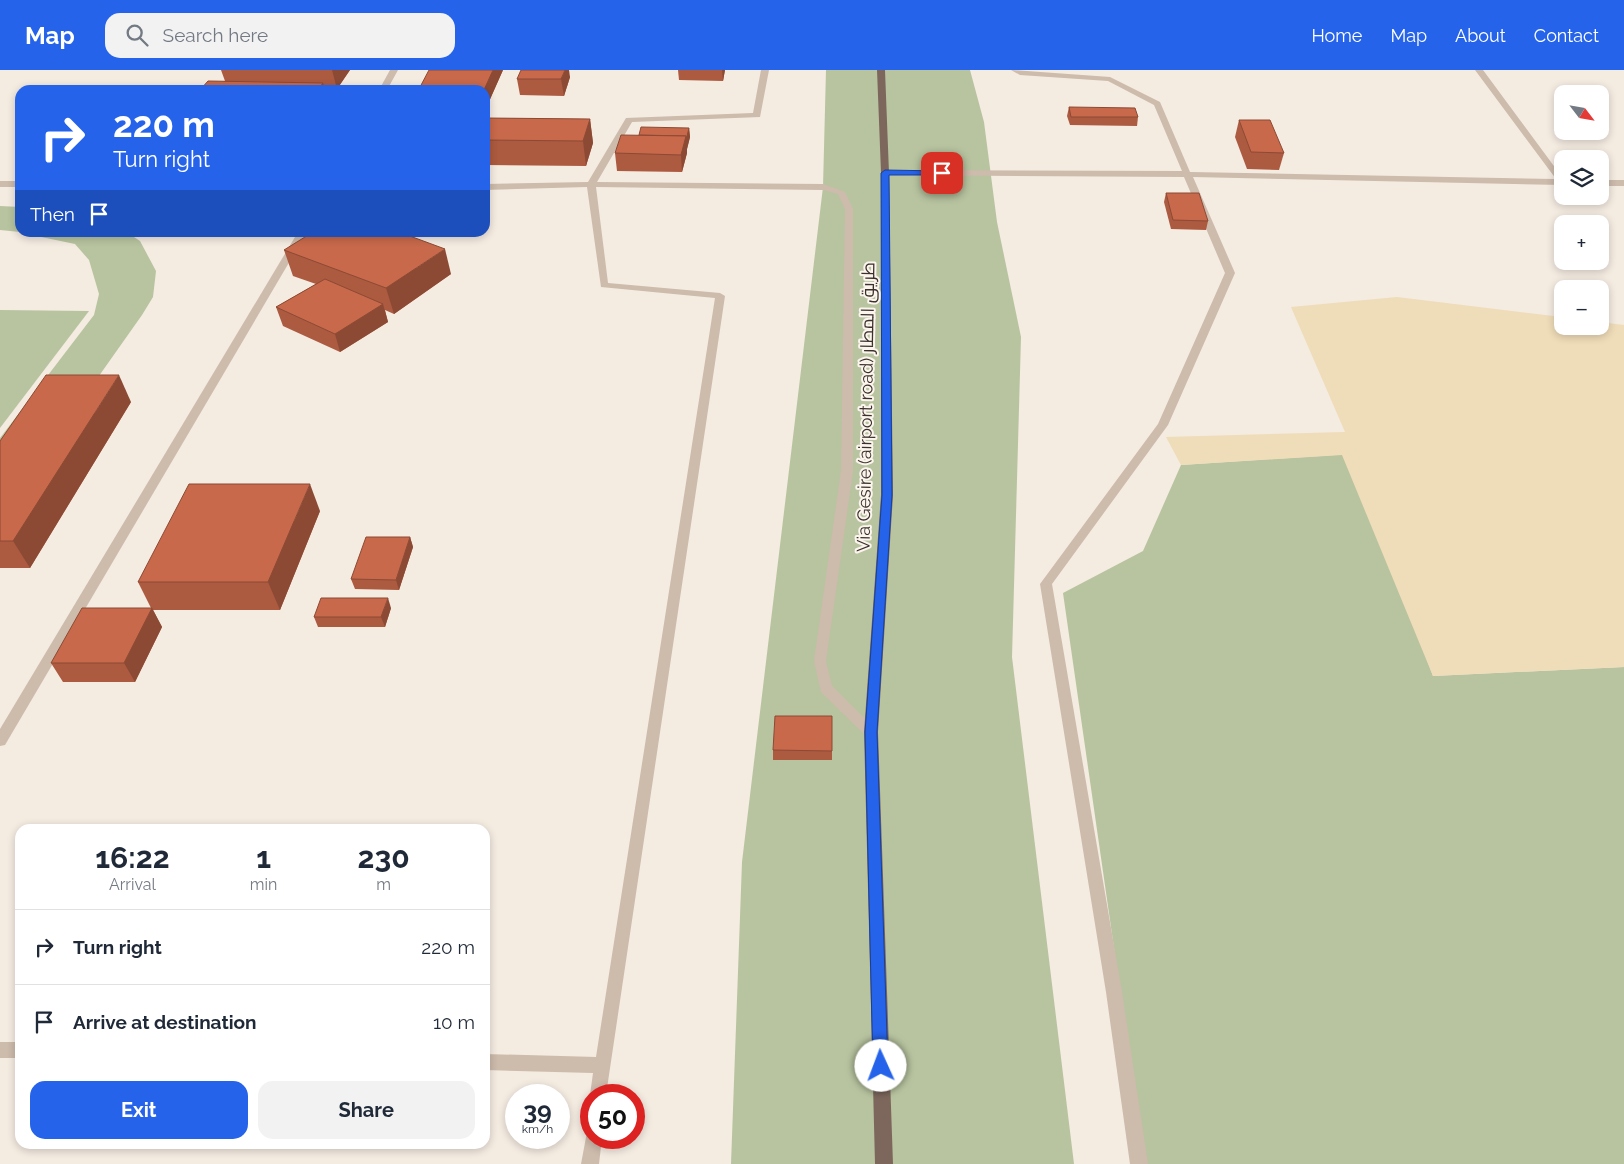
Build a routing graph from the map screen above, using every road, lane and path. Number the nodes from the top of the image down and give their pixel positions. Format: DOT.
graph roads {
  1 [pos="394,70"];
  2 [pos="765,70"];
  3 [pos="881,70"];
  4 [pos="1015,70"];
  5 [pos="1479,70"];
  6 [pos="386,85"];
  7 [pos="1554,171"];
  8 [pos="885,173"];
  9 [pos="1188,174"];
  10 [pos="1554,182"];
  11 [pos="1609,182"];
  12 [pos="1624,183"];
  13 [pos="0,184"];
  14 [pos="15,184"];
  15 [pos="591,184"];
  16 [pos="490,187"];
  17 [pos="300,237"];
  18 [pos="871,732"];
  19 [pos="0,741"];
  20 [pos="0,1050"];
  21 [pos="15,1050"];
  22 [pos="490,1062"];
  23 [pos="602,1065"];
  24 [pos="599,1084"];
  25 [pos="592,1149"];
  26 [pos="590,1164"];
  27 [pos="884,1164"];
  28 [pos="1140,1164"];
  1 -- 6 [label="lane"];
  2 -- 15 [label="lane"];
  3 -- 8 [label="main road, Via Gesire (airport road) طريق المطار"];
  4 -- 9 [label="lane"];
  5 -- 7 [label="lane"];
  8 -- 9 [label="lane"];
  8 -- 18 [label="main road, Via Gesire (airport road) طريق المطار"];
  9 -- 10 [label="lane"];
  9 -- 28 [label="lane"];
  11 -- 12 [label="lane"];
  13 -- 14 [label="lane"];
  15 -- 16 [label="lane"];
  15 -- 18 [label="lane"];
  15 -- 23 [label="lane"];
  17 -- 19 [label="lane"];
  18 -- 27 [label="main road, Via Gesire (airport road) طريق المطار"];
  20 -- 21 [label="lane"];
  22 -- 23 [label="lane"];
  23 -- 24 [label="lane"];
  25 -- 26 [label="lane"];
}
